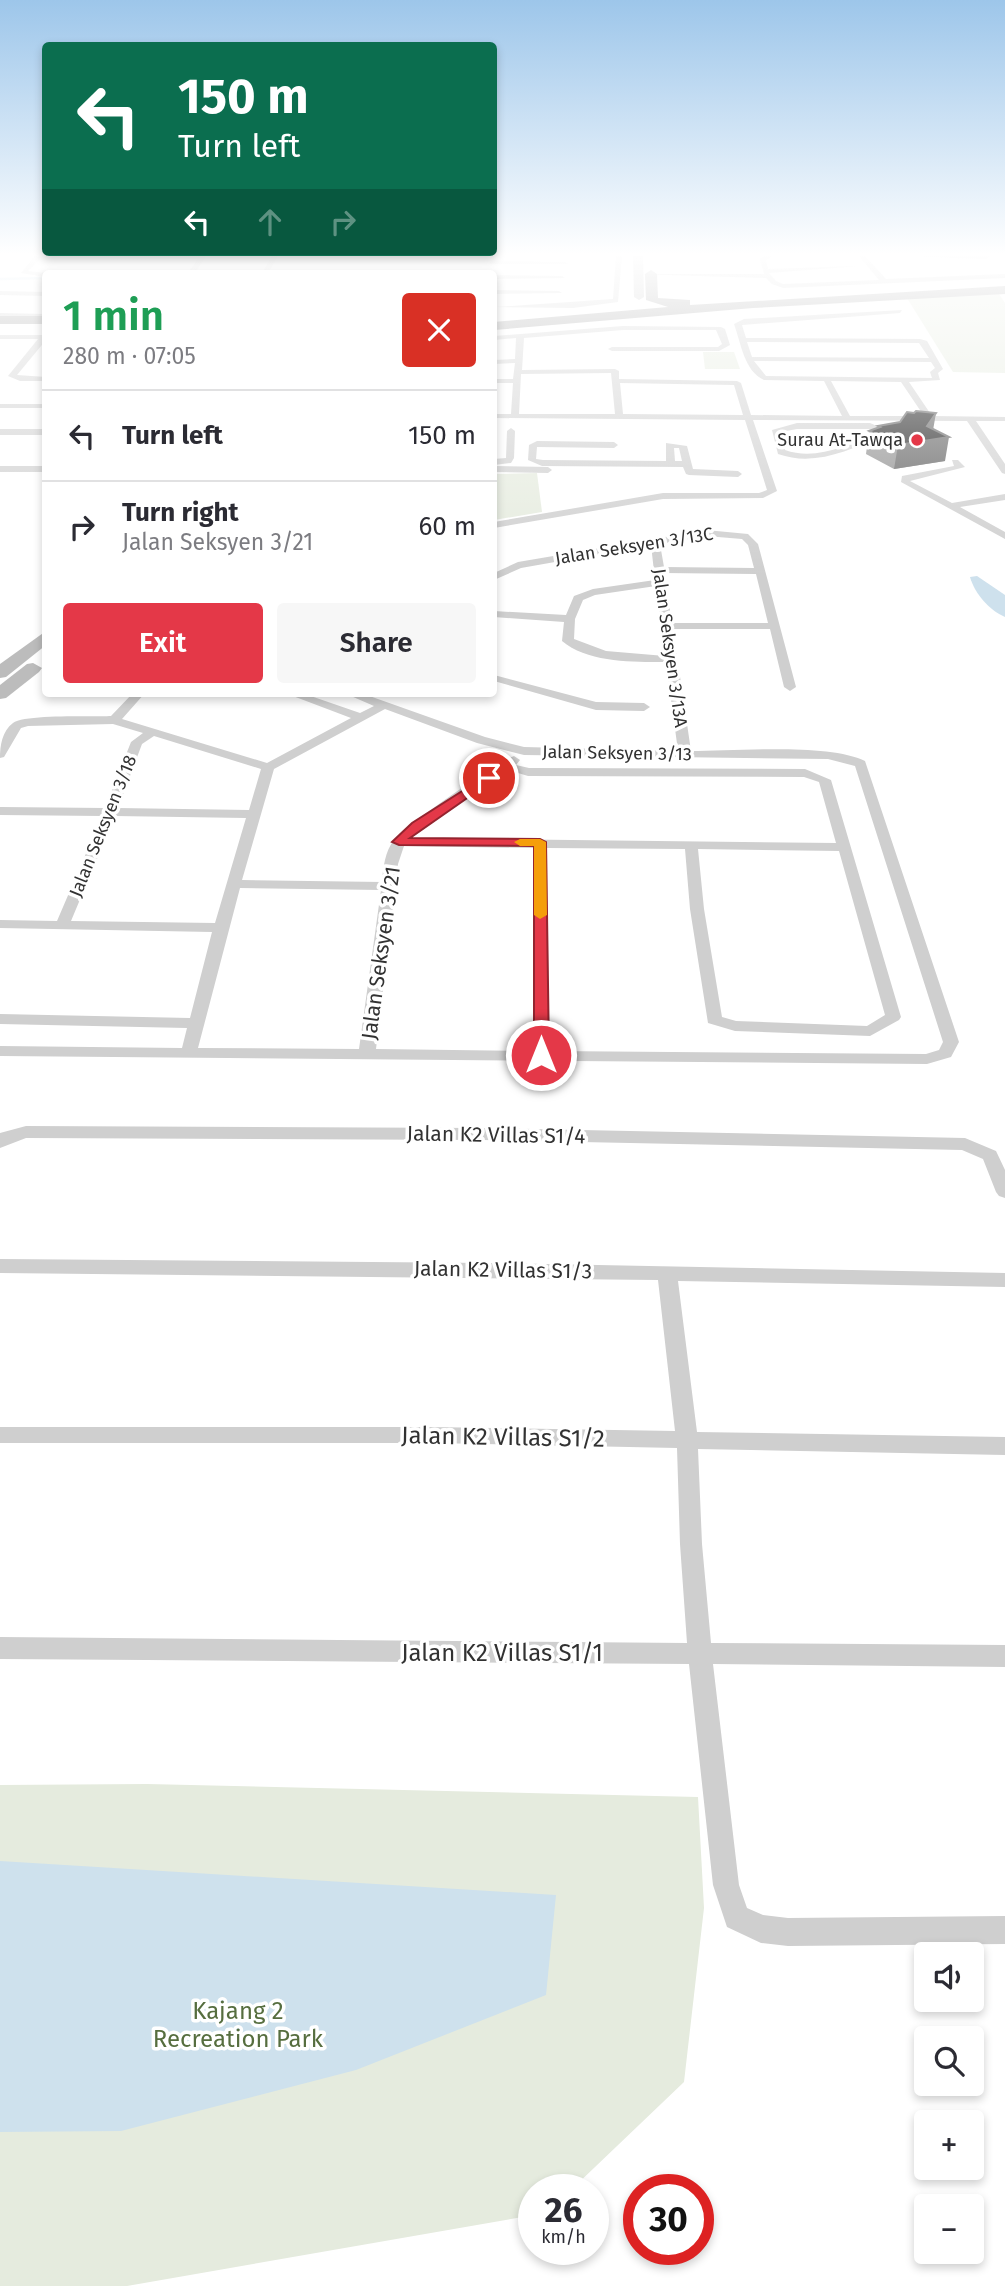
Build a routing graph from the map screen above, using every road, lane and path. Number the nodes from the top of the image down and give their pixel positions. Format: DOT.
graph roads {
  1 [pos="22,363"];
  2 [pos="499,363"];
  3 [pos="562,363"];
  4 [pos="613,363"];
  5 [pos="753,363"];
  6 [pos="935,363"];
  7 [pos="517,365"];
  8 [pos="42,379"];
  9 [pos="827,380"];
  10 [pos="904,380"];
  11 [pos="497,381"];
  12 [pos="516,381"];
  13 [pos="616,382"];
  14 [pos="0,406"];
  15 [pos="42,406"];
  16 [pos="497,409"];
  17 [pos="515,412"];
  18 [pos="619,412"];
  19 [pos="746,413"];
  20 [pos="497,415"];
  21 [pos="847,418"];
  22 [pos="929,418"];
  23 [pos="970,419"];
  24 [pos="1005,419"];
  25 [pos="838,422"];
  26 [pos="511,431"];
  27 [pos="0,432"];
  28 [pos="42,432"];
  29 [pos="990,447"];
  30 [pos="1005,447"];
  31 [pos="0,459"];
  32 [pos="42,459"];
  33 [pos="955,462"];
  34 [pos="497,463"];
  35 [pos="671,463"];
  36 [pos="687,464"];
  37 [pos="617,467"];
  38 [pos="0,469"];
  39 [pos="42,469"];
  40 [pos="497,469"];
  41 [pos="1005,471"];
  42 [pos="738,474"];
  43 [pos="661,486"];
  44 [pos="1005,497"];
  45 [pos="952,506"];
  46 [pos="497,524"];
  47 [pos="1005,536"];
  48 [pos="655,542"];
  49 [pos="760,571"];
  50 [pos="497,576"];
  51 [pos="660,576"];
  52 [pos="497,614"];
  53 [pos="570,620"];
  54 [pos="666,626"];
  55 [pos="775,626"];
  56 [pos="42,638"];
  57 [pos="671,659"];
  58 [pos="42,661"];
  59 [pos="0,673"];
  60 [pos="497,679"];
  61 [pos="790,687"];
  62 [pos="0,694"];
  63 [pos="135,697"];
  64 [pos="302,697"];
  65 [pos="362,697"];
  66 [pos="384,705"];
  67 [pos="644,707"];
  68 [pos="360,717"];
  69 [pos="114,720"];
  70 [pos="152,733"];
  71 [pos="524,751"];
  72 [pos="0,754"];
  73 [pos="685,755"];
  74 [pos="507,766"];
  75 [pos="268,767"];
  76 [pos="0,811"];
  77 [pos="110,813"];
  78 [pos="255,814"];
  79 [pos="399,842"];
  80 [pos="540,842"];
  81 [pos="691,845"];
  82 [pos="843,847"];
  83 [pos="235,884"];
  84 [pos="390,886"];
  85 [pos="0,924"];
  86 [pos="62,925"];
  87 [pos="221,928"];
  88 [pos="0,1019"];
  89 [pos="195,1023"];
  90 [pos="0,1051"];
  91 [pos="189,1052"];
  92 [pos="367,1053"];
  93 [pos="541,1055"];
  94 [pos="0,1142"];
  95 [pos="1005,1192"];
  96 [pos="0,1266"];
  97 [pos="667,1273"];
  98 [pos="1005,1280"];
  99 [pos="0,1435"];
  100 [pos="687,1440"];
  101 [pos="1005,1446"];
  102 [pos="0,1648"];
  103 [pos="700,1653"];
  104 [pos="1005,1656"];
  105 [pos="1005,1930"];
  1 -- 8 [label="street"];
  2 -- 7 [label="street"];
  3 -- 7 [label="street"];
  4 -- 13 [label="street"];
  5 -- 9 [label="street"];
  6 -- 10 [label="street"];
  7 -- 12 [label="street"];
  9 -- 10 [label="street"];
  9 -- 21 [label="street"];
  10 -- 22 [label="street"];
  11 -- 12 [label="street"];
  12 -- 17 [label="street"];
  13 -- 18 [label="street"];
  13 -- 19 [label="street"];
  14 -- 15 [label="street"];
  16 -- 17 [label="street"];
  17 -- 18 [label="street"];
  17 -- 20 [label="street"];
  18 -- 19 [label="street"];
  19 -- 25 [label="street"];
  19 -- 43 [label="street"];
  21 -- 22 [label="street"];
  21 -- 25 [label="street"];
  22 -- 23 [label="street"];
  23 -- 24 [label="street"];
  23 -- 29 [label="street"];
  25 -- 25 [label="street"];
  26 -- 34 [label="street"];
  27 -- 28 [label="street"];
  29 -- 30 [label="street"];
  29 -- 41 [label="street"];
  31 -- 32 [label="street"];
  33 -- 45 [label="street"];
  35 -- 36 [label="street"];
  35 -- 36 [label="street"];
  35 -- 37 [label="street"];
  36 -- 42 [label="street"];
  37 -- 37 [label="street"];
  37 -- 40 [label="street"];
  37 -- 43 [label="street"];
  38 -- 39 [label="street"];
  43 -- 46 [label="street"];
  44 -- 45 [label="street"];
  45 -- 47 [label="street"];
  48 -- 49 [label="street, Jalan Seksyen 3/13C"];
  48 -- 50 [label="street, Jalan Seksyen 3/13C"];
  48 -- 51 [label="street, Jalan Seksyen 3/13A"];
  49 -- 51 [label="street"];
  49 -- 55 [label="street, Jalan Seksyen 3/13C"];
  51 -- 53 [label="street"];
  51 -- 54 [label="street, Jalan Seksyen 3/13A"];
  52 -- 53 [label="street"];
  53 -- 57 [label="street"];
  54 -- 55 [label="street"];
  54 -- 57 [label="street, Jalan Seksyen 3/13A"];
  55 -- 61 [label="street, Jalan Seksyen 3/13C"];
  56 -- 59 [label="street"];
  57 -- 73 [label="street, Jalan Seksyen 3/13A"];
  58 -- 62 [label="street"];
  60 -- 67 [label="street"];
  63 -- 69 [label="street"];
  64 -- 68 [label="street"];
  65 -- 66 [label="street, Jalan Seksyen 3/13"];
  66 -- 68 [label="street"];
  66 -- 71 [label="street, Jalan Seksyen 3/13"];
  68 -- 75 [label="street"];
  69 -- 70 [label="street"];
  69 -- 72 [label="street"];
  70 -- 75 [label="street"];
  70 -- 77 [label="street, Jalan Seksyen 3/18"];
  71 -- 73 [label="street, Jalan Seksyen 3/13"];
  71 -- 74 [label="street, Jalan Seksyen 3/21"];
  73 -- 93 [label="street, Jalan Seksyen 3/13"];
  74 -- 79 [label="street, Jalan Seksyen 3/21"];
  74 -- 82 [label="street"];
  75 -- 78 [label="street"];
  76 -- 77 [label="street"];
  77 -- 78 [label="street"];
  77 -- 86 [label="street, Jalan Seksyen 3/18"];
  78 -- 83 [label="street"];
  79 -- 80 [label="street"];
  79 -- 84 [label="street, Jalan Seksyen 3/21"];
  80 -- 81 [label="street"];
  80 -- 93 [label="street"];
  81 -- 82 [label="street"];
  81 -- 82 [label="street"];
  83 -- 84 [label="street"];
  83 -- 87 [label="street"];
  84 -- 92 [label="street, Jalan Seksyen 3/21"];
  85 -- 86 [label="street"];
  86 -- 87 [label="street"];
  87 -- 89 [label="street"];
  88 -- 89 [label="street"];
  89 -- 91 [label="street"];
  90 -- 91 [label="street"];
  91 -- 92 [label="street"];
  92 -- 93 [label="street"];
  94 -- 95 [label="street, Jalan K2 Villas S1/4"];
  96 -- 97 [label="street, Jalan K2 Villas S1/3"];
  97 -- 98 [label="street, Jalan K2 Villas S1/3"];
  97 -- 100 [label="street"];
  99 -- 100 [label="street, Jalan K2 Villas S1/2"];
  100 -- 101 [label="street, Jalan K2 Villas S1/2"];
  100 -- 103 [label="street"];
  102 -- 103 [label="street, Jalan K2 Villas S1/1"];
  103 -- 104 [label="street, Jalan K2 Villas S1/1"];
  103 -- 105 [label="street"];
}
